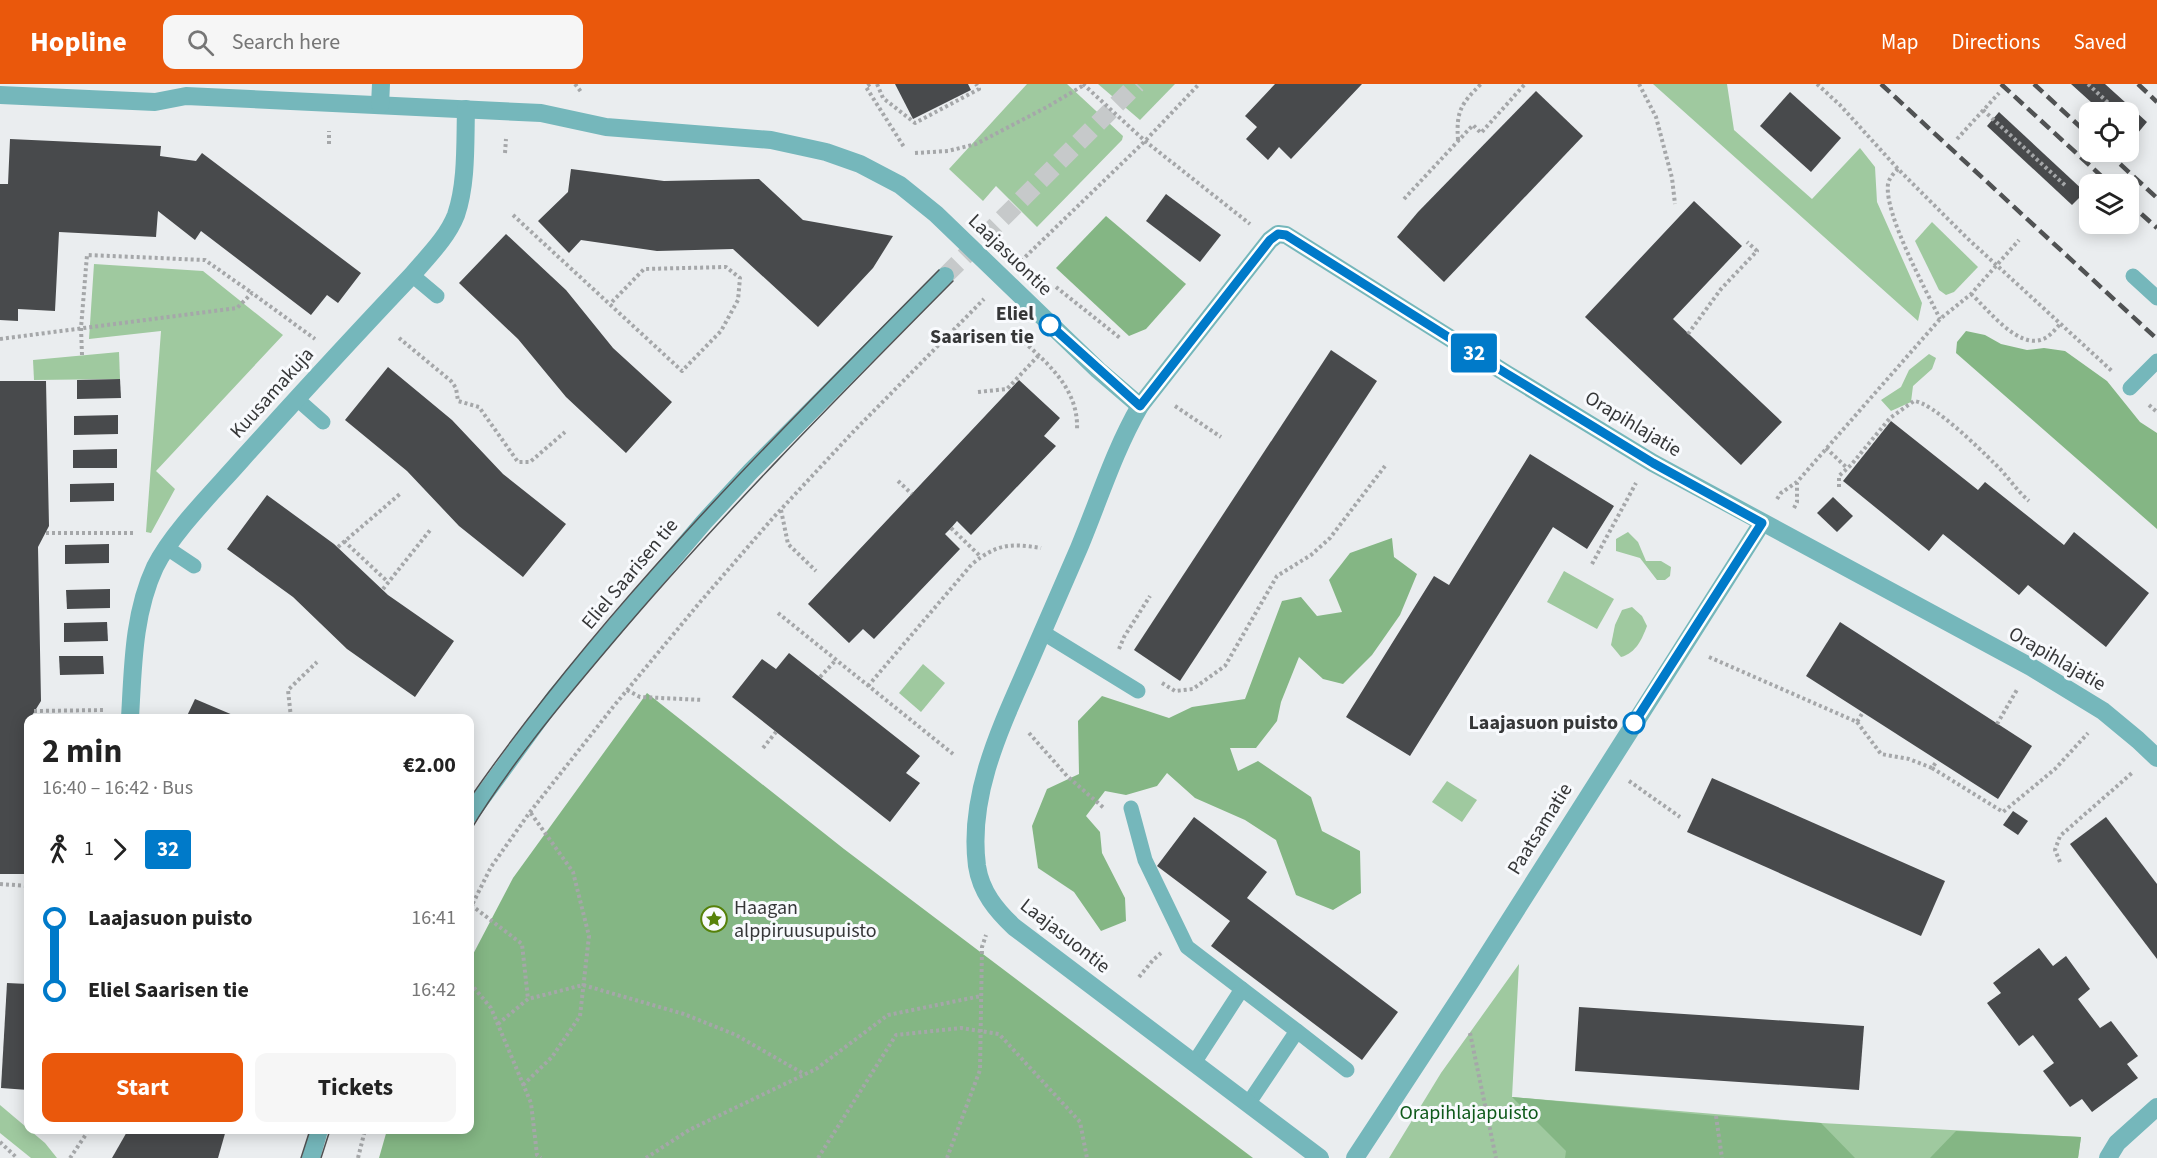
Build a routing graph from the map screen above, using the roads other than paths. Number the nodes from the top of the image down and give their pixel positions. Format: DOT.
graph roads {
  1 [pos="381,84"];
  2 [pos="0,95"];
  3 [pos="380,105"];
  4 [pos="466,109"];
  5 [pos="412,274"];
  6 [pos="945,276"];
  7 [pos="2133,276"];
  8 [pos="437,296"];
  9 [pos="2157,298"];
  10 [pos="2157,361"];
  11 [pos="2130,388"];
  12 [pos="297,399"];
  13 [pos="1140,406"];
  14 [pos="323,422"];
  15 [pos="1762,523"];
  16 [pos="167,548"];
  17 [pos="194,566"];
  18 [pos="1042,632"];
  19 [pos="1138,691"];
  20 [pos="130,714"];
  21 [pos="2157,758"];
  22 [pos="1131,808"];
  23 [pos="474,809"];
  24 [pos="1242,989"];
  25 [pos="1297,1031"];
  26 [pos="1194,1063"];
  27 [pos="1347,1070"];
  28 [pos="1248,1104"];
  29 [pos="2157,1107"];
  30 [pos="318,1134"];
  31 [pos="311,1158"];
  32 [pos="1320,1158"];
  33 [pos="1355,1158"];
  34 [pos="2108,1158"];
  1 -- 3 [label="street"];
  2 -- 3 [label="street, Laajasuontie"];
  3 -- 4 [label="street, Laajasuontie"];
  4 -- 5 [label="street, Kuusamakuja"];
  4 -- 13 [label="street, Laajasuontie"];
  5 -- 8 [label="lane"];
  5 -- 12 [label="street, Kuusamakuja"];
  6 -- 23 [label="street, Eliel Saarisen tie"];
  7 -- 9 [label="lane"];
  10 -- 11 [label="lane"];
  12 -- 14 [label="lane"];
  12 -- 16 [label="street, Kuusamakuja"];
  13 -- 15 [label="street, Orapihlajatie"];
  13 -- 18 [label="street, Laajasuontie"];
  15 -- 21 [label="street, Orapihlajatie"];
  15 -- 33 [label="street, Paatsamatie"];
  16 -- 17 [label="lane"];
  16 -- 20 [label="street, Kuusamakuja"];
  18 -- 19 [label="lane"];
  18 -- 26 [label="street, Laajasuontie"];
  22 -- 24 [label="lane"];
  24 -- 25 [label="lane"];
  24 -- 26 [label="lane"];
  25 -- 27 [label="lane"];
  25 -- 28 [label="lane"];
  26 -- 28 [label="street, Laajasuontie"];
  28 -- 32 [label="street, Laajasuontie"];
  29 -- 34 [label="street"];
  30 -- 31 [label="street"];
}
